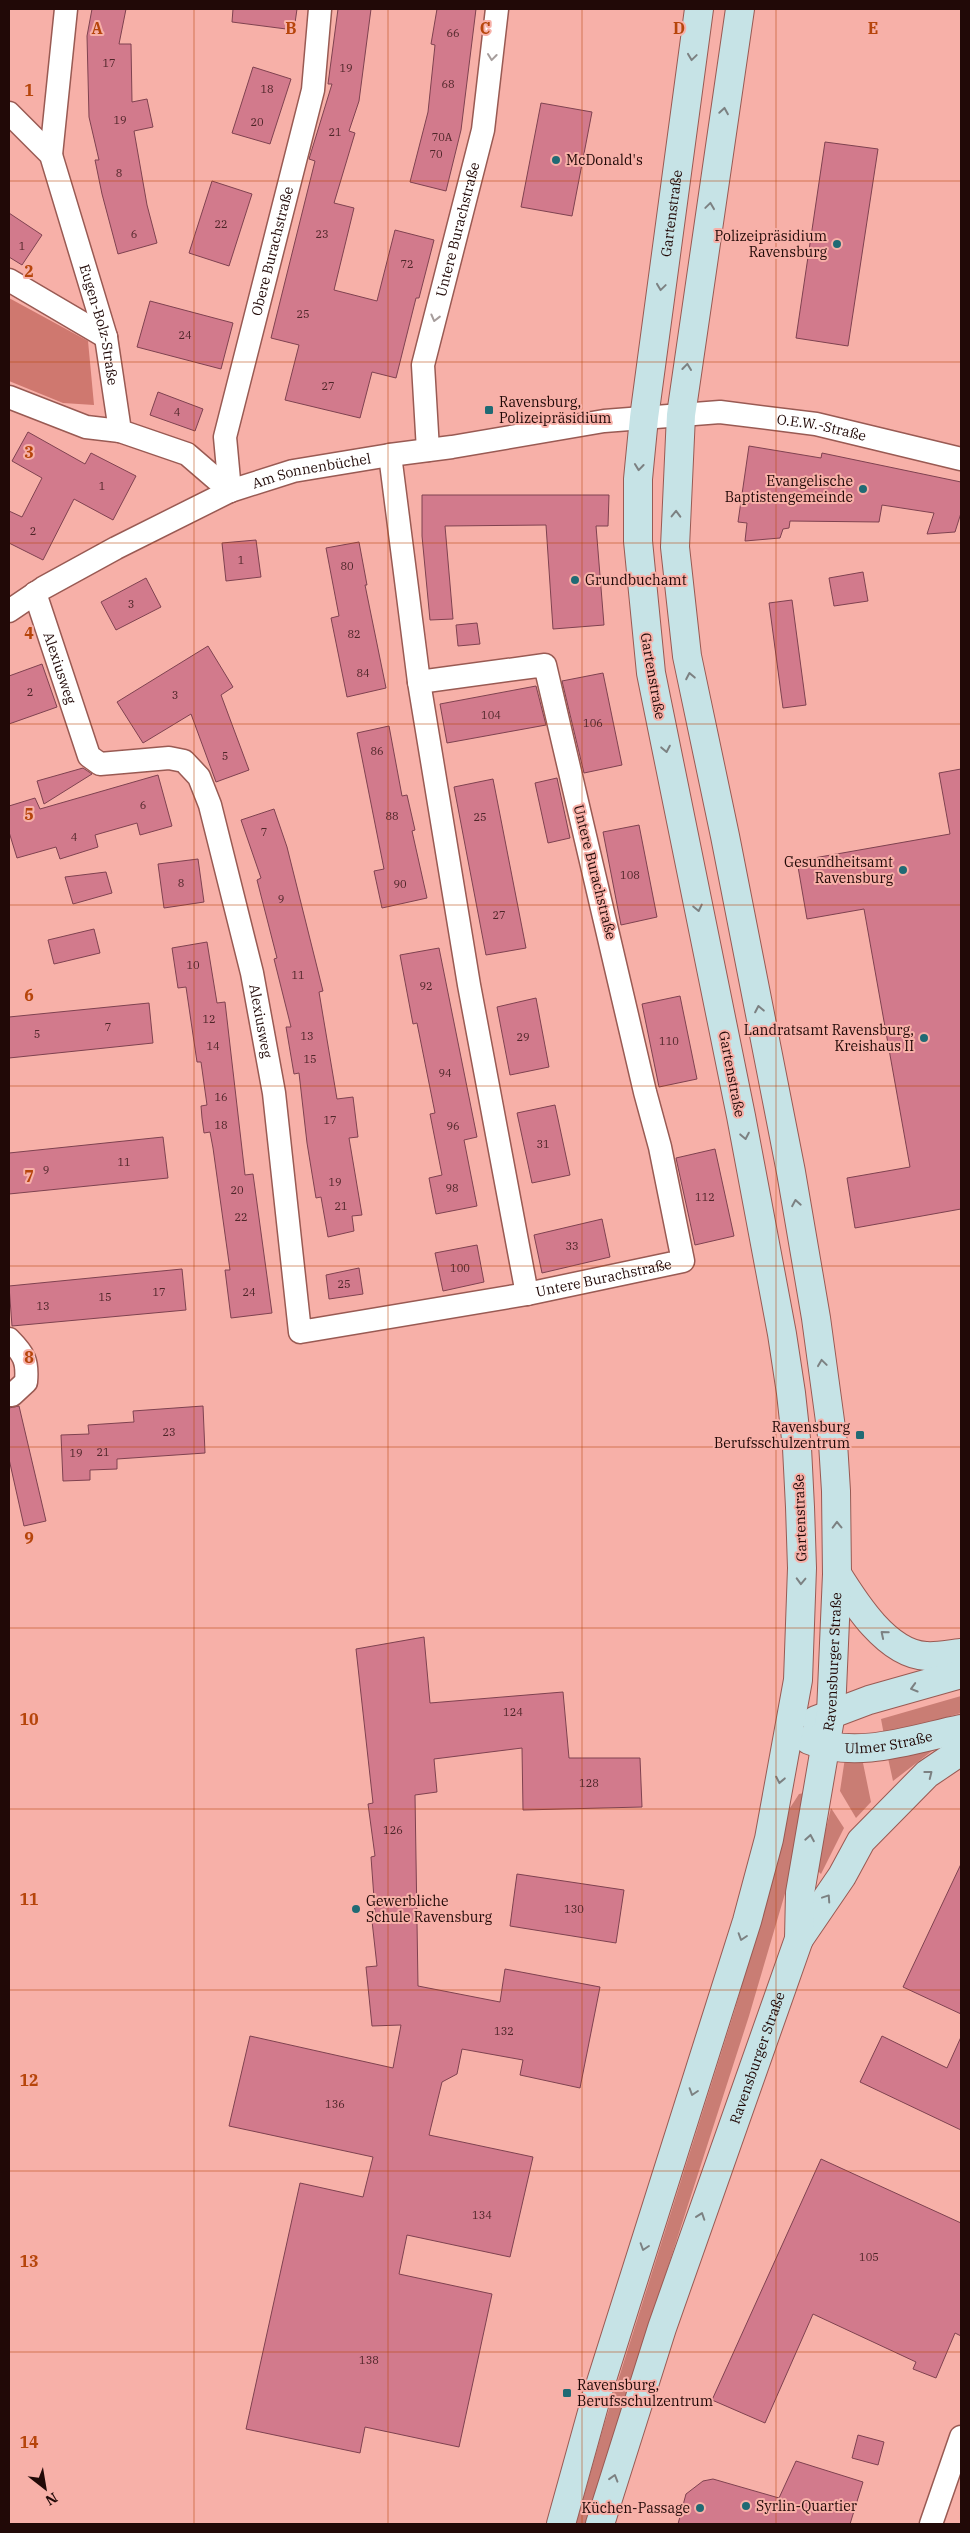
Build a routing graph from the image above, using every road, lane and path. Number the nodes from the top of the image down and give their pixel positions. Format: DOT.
graph roads {
  1 [pos="66,9"];
  2 [pos="320,9"];
  3 [pos="497,9"];
  4 [pos="699,9"];
  5 [pos="740,9"];
  6 [pos="9,112"];
  7 [pos="51,155"];
  8 [pos="9,280"];
  9 [pos="106,337"];
  10 [pos="9,397"];
  11 [pos="681,415"];
  12 [pos="644,418"];
  13 [pos="120,431"];
  14 [pos="428,450"];
  15 [pos="390,455"];
  16 [pos="961,459"];
  17 [pos="230,491"];
  18 [pos="35,593"];
  19 [pos="9,611"];
  20 [pos="419,682"];
  21 [pos="527,1294"];
  22 [pos="9,1339"];
  23 [pos="9,1394"];
  24 [pos="837,1574"];
  25 [pos="961,1653"];
  26 [pos="961,1674"];
  27 [pos="830,1713"];
  28 [pos="961,1729"];
  29 [pos="789,1732"];
  30 [pos="824,1747"];
  31 [pos="961,1751"];
  32 [pos="799,1939"];
  33 [pos="961,2437"];
  34 [pos="561,2524"];
  35 [pos="600,2524"];
  36 [pos="931,2524"];
  1 -- 7 [label="street"];
  2 -- 17 [label="street, Obere Burachstraße"];
  3 -- 14 [label="street, Untere Burachstraße, one-way"];
  4 -- 12 [label="main road, Gartenstraße, one-way"];
  11 -- 5 [label="main road, one-way"];
  6 -- 7 [label="street, Eugen-Bolz-Straße"];
  7 -- 9 [label="street, Eugen-Bolz-Straße"];
  8 -- 9 [label="street"];
  9 -- 13 [label="street, Eugen-Bolz-Straße"];
  10 -- 13 [label="street"];
  11 -- 12 [label="street"];
  11 -- 16 [label="street, O.E.W.-Straße"];
  24 -- 11 [label="main road, one-way"];
  12 -- 14 [label="street, Am Sonnenbüchel"];
  12 -- 29 [label="main road, Gartenstraße, one-way"];
  13 -- 17 [label="street"];
  14 -- 15 [label="street, Am Sonnenbüchel"];
  15 -- 17 [label="street, Am Sonnenbüchel"];
  15 -- 20 [label="street, Untere Burachstraße"];
  17 -- 18 [label="street, Am Sonnenbüchel"];
  18 -- 19 [label="street, Am Sonnenbüchel"];
  18 -- 21 [label="street, Alexiusweg"];
  20 -- 21 [label="street, Untere Burachstraße"];
  20 -- 21 [label="street, Untere Burachstraße"];
  22 -- 23 [label="street"];
  25 -- 24 [label="main road, one-way"];
  24 -- 27 [label="main road, Ravensburger Straße"];
  26 -- 27 [label="main road, one-way"];
  27 -- 29 [label="main road"];
  27 -- 30 [label="main road, Ravensburger Straße"];
  28 -- 30 [label="main road, Ulmer Straße"];
  29 -- 30 [label="main road, Ulmer Straße"];
  29 -- 34 [label="main road, one-way"];
  32 -- 30 [label="main road, Ravensburger Straße, one-way"];
  32 -- 31 [label="main road, one-way"];
  35 -- 32 [label="main road, Ravensburger Straße, one-way"];
  33 -- 36 [label="street"];
}
